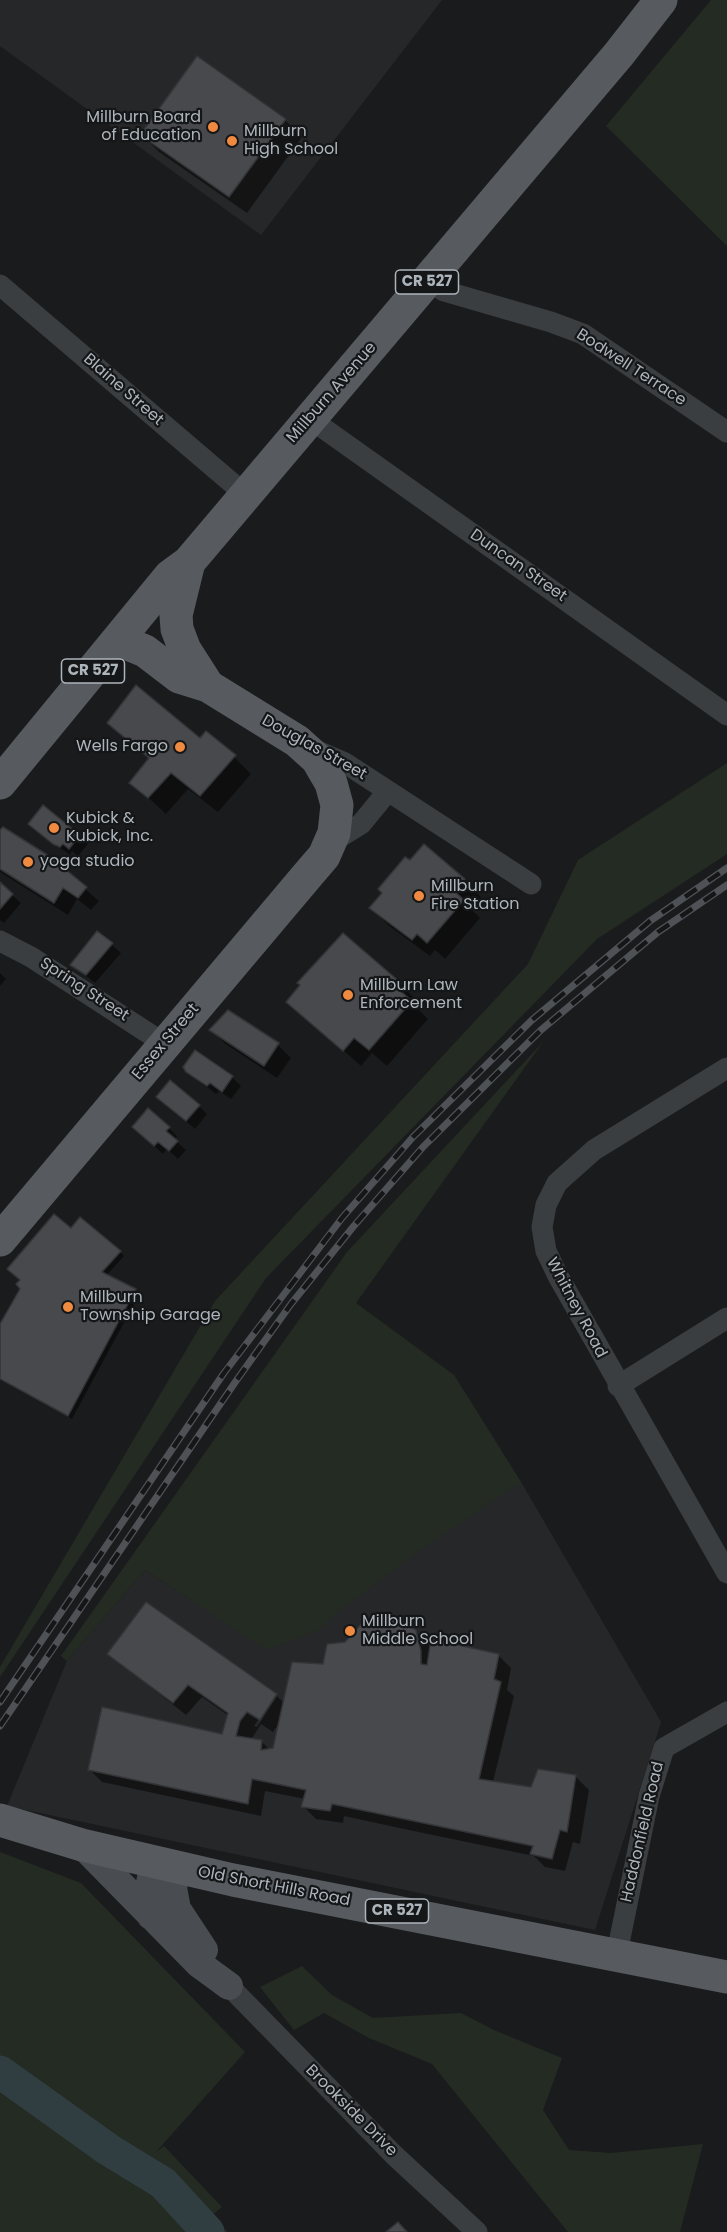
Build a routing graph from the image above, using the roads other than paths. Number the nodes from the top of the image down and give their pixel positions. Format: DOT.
graph roads {
  1 [pos="662,0"];
  2 [pos="429,280"];
  3 [pos="0,285"];
  4 [pos="309,418"];
  5 [pos="727,432"];
  6 [pos="246,495"];
  7 [pos="189,562"];
  8 [pos="118,640"];
  9 [pos="208,686"];
  10 [pos="727,714"];
  11 [pos="297,741"];
  12 [pos="0,783"];
  13 [pos="388,790"];
  14 [pos="330,843"];
  15 [pos="531,884"];
  16 [pos="0,941"];
  17 [pos="165,1044"];
  18 [pos="727,1068"];
  19 [pos="0,1240"];
  20 [pos="727,1318"];
  21 [pos="618,1386"];
  22 [pos="726,1571"];
  23 [pos="727,1712"];
  24 [pos="0,1820"];
  25 [pos="82,1845"];
  26 [pos="165,1864"];
  27 [pos="151,1916"];
  28 [pos="617,1953"];
  29 [pos="727,1977"];
  30 [pos="229,1986"];
  31 [pos="477,2232"];
  1 -- 2 [label="main road, Millburn Avenue / CR 527"];
  2 -- 4 [label="main road, Millburn Avenue / CR 527"];
  2 -- 5 [label="street, Bodwell Terrace"];
  3 -- 6 [label="street, Blaine Street"];
  4 -- 6 [label="main road, Millburn Avenue / CR 527"];
  4 -- 10 [label="street, Duncan Street"];
  6 -- 7 [label="main road, Millburn Avenue / CR 527"];
  7 -- 8 [label="main road, Millburn Avenue / CR 527"];
  7 -- 9 [label="main road, Douglas Street / CR 527"];
  8 -- 9 [label="main road"];
  8 -- 12 [label="main road, Millburn Avenue / CR 527"];
  9 -- 11 [label="main road, Douglas Street / CR 527"];
  11 -- 13 [label="street, Douglas Street"];
  11 -- 14 [label="main road, Essex Street / CR 527"];
  13 -- 14 [label="street, Essex Street"];
  13 -- 15 [label="street, Douglas Street"];
  14 -- 17 [label="main road, Essex Street / CR 527"];
  16 -- 17 [label="street, Spring Street"];
  17 -- 19 [label="main road, Essex Street / CR 527"];
  18 -- 21 [label="street, Whitney Road"];
  20 -- 21 [label="street"];
  21 -- 22 [label="street, Whitney Road"];
  23 -- 28 [label="street, Haddonfield Road"];
  24 -- 25 [label="main road, Old Short Hills Road / CR 527"];
  25 -- 26 [label="main road, Old Short Hills Road / CR 527"];
  25 -- 27 [label="main road, Brookside Drive"];
  26 -- 27 [label="main road"];
  26 -- 28 [label="main road, Old Short Hills Road / CR 527"];
  26 -- 30 [label="main road, Brookside Drive"];
  27 -- 30 [label="main road, Brookside Drive"];
  28 -- 29 [label="main road, Old Short Hills Road / CR 527"];
  30 -- 31 [label="street, Brookside Drive"];
}
